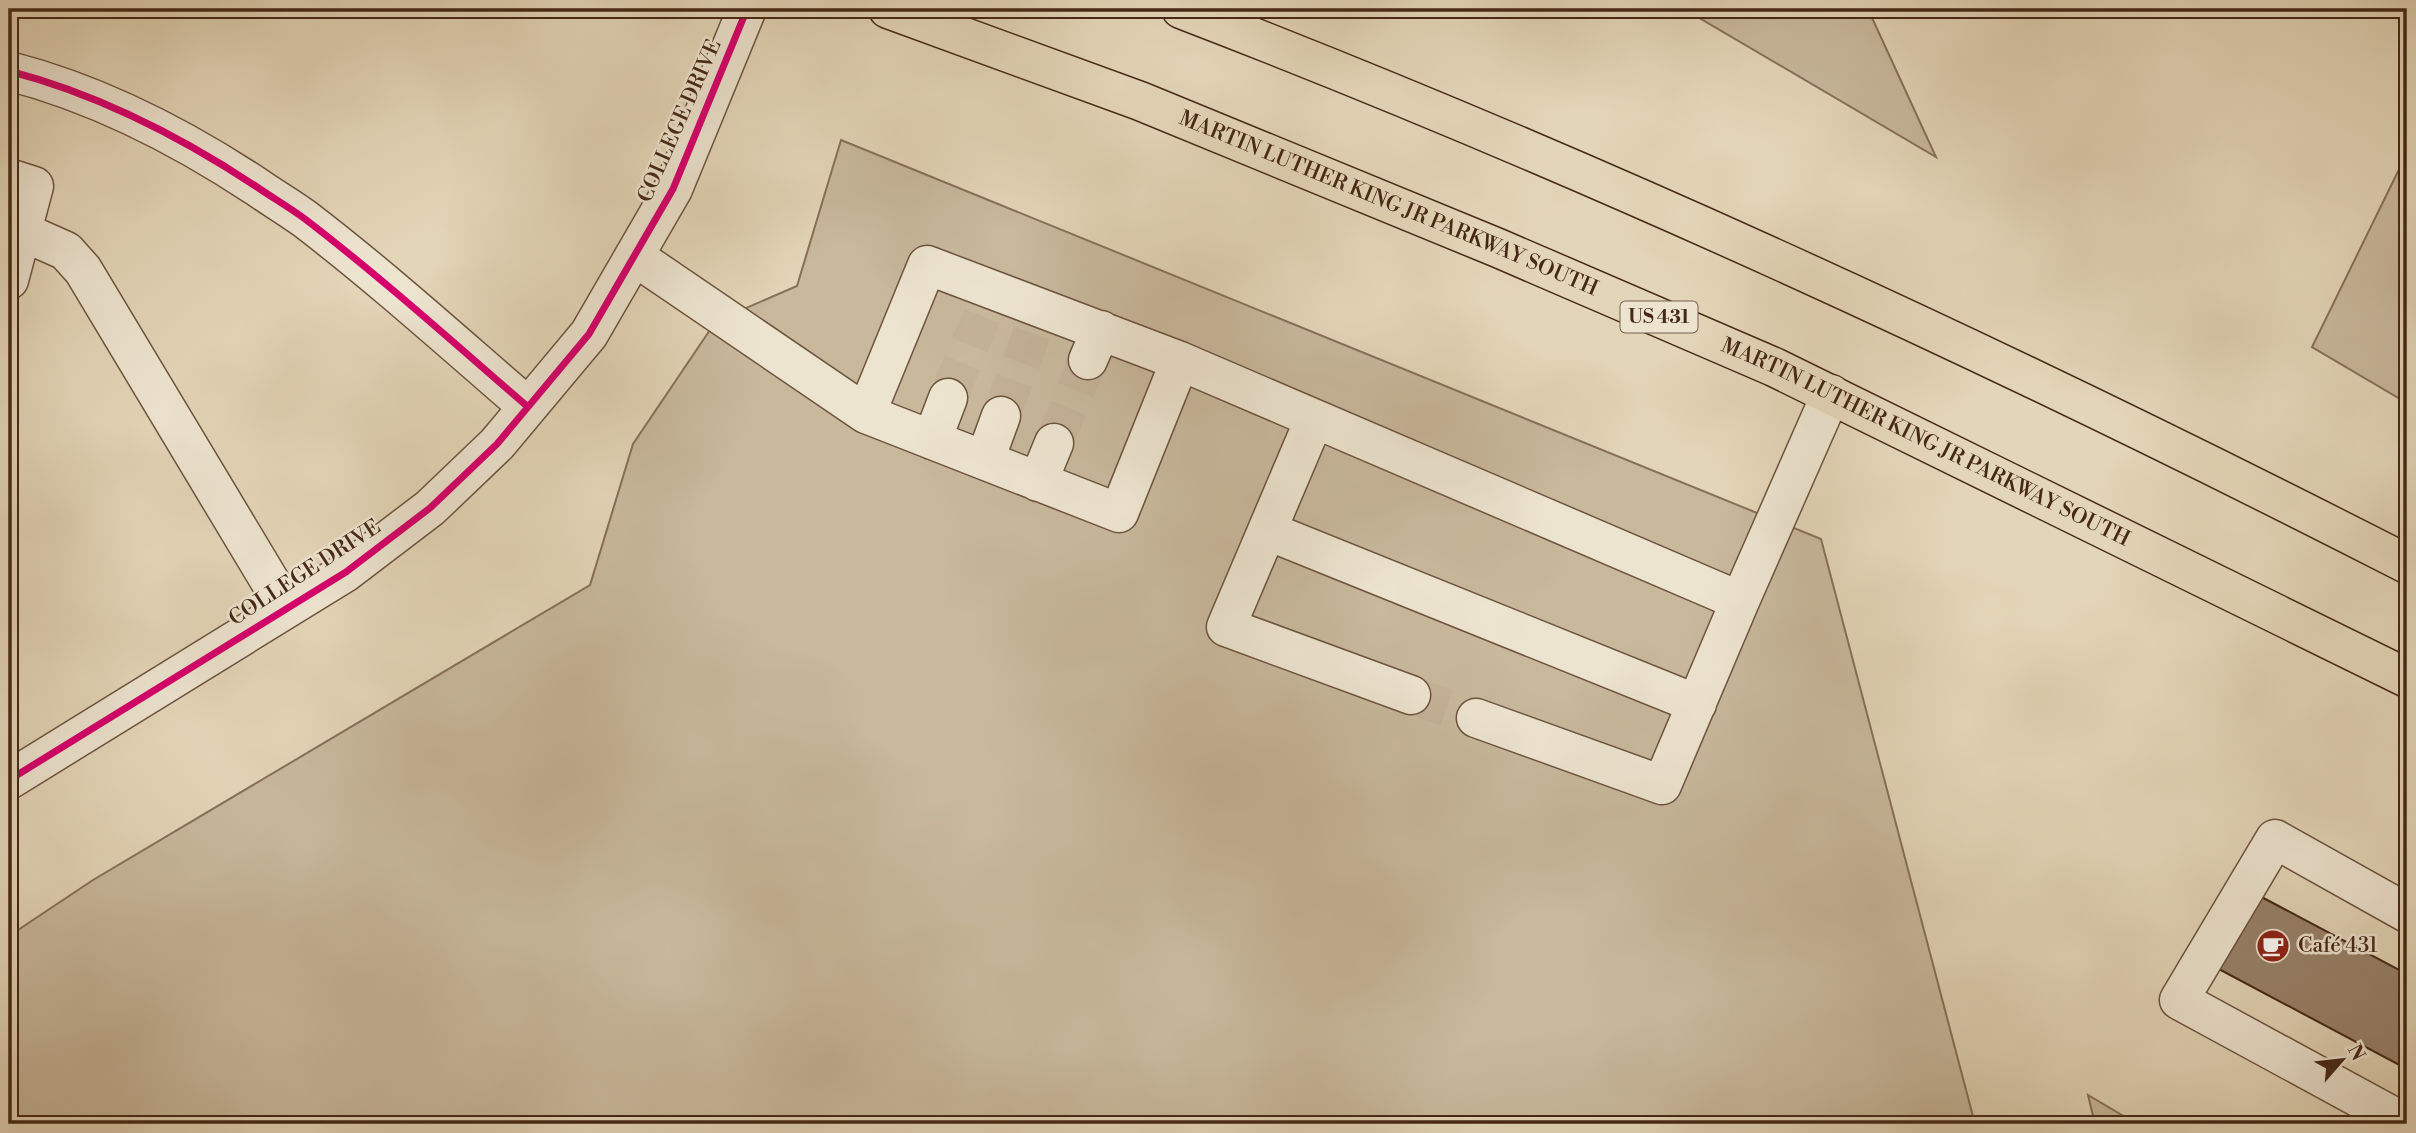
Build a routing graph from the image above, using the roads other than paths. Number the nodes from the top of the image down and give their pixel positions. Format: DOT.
graph roads {
  1 [pos="747,9"];
  2 [pos="888,9"];
  3 [pos="1181,9"];
  4 [pos="9,71"];
  5 [pos="9,178"];
  6 [pos="22,231"];
  7 [pos="634,256"];
  8 [pos="9,281"];
  9 [pos="1180,360"];
  10 [pos="1831,394"];
  11 [pos="948,398"];
  12 [pos="528,407"];
  13 [pos="866,414"];
  14 [pos="1001,416"];
  15 [pos="1314,420"];
  16 [pos="932,440"];
  17 [pos="1054,443"];
  18 [pos="985,460"];
  19 [pos="1038,482"];
  20 [pos="1268,531"];
  21 [pos="2407,564"];
  22 [pos="1740,601"];
  23 [pos="286,608"];
  24 [pos="2407,678"];
  25 [pos="1411,695"];
  26 [pos="1697,704"];
  27 [pos="1476,718"];
  28 [pos="9,780"];
  29 [pos="2405,907"];
  30 [pos="2407,1124"];
  1 -- 7 [label="street, COLLEGE DRIVE"];
  2 -- 10 [label="highway, MARTIN LUTHER KING JR PARKWAY SOUTH / US 431"];
  3 -- 21 [label="highway"];
  4 -- 12 [label="street"];
  5 -- 6 [label="street"];
  6 -- 8 [label="street"];
  6 -- 23 [label="street"];
  7 -- 12 [label="street, COLLEGE DRIVE"];
  7 -- 13 [label="street"];
  9 -- 13 [label="street"];
  9 -- 15 [label="street"];
  9 -- 19 [label="street"];
  10 -- 22 [label="street"];
  10 -- 24 [label="highway, MARTIN LUTHER KING JR PARKWAY SOUTH / US 431"];
  11 -- 16 [label="street"];
  12 -- 23 [label="street, COLLEGE DRIVE"];
  13 -- 16 [label="street"];
  14 -- 18 [label="street"];
  15 -- 20 [label="street"];
  15 -- 22 [label="street"];
  16 -- 18 [label="street"];
  17 -- 19 [label="street"];
  18 -- 19 [label="street"];
  20 -- 25 [label="street"];
  20 -- 26 [label="street"];
  22 -- 26 [label="street"];
  23 -- 28 [label="street, COLLEGE DRIVE"];
  26 -- 27 [label="street"];
  29 -- 30 [label="street"];
}
